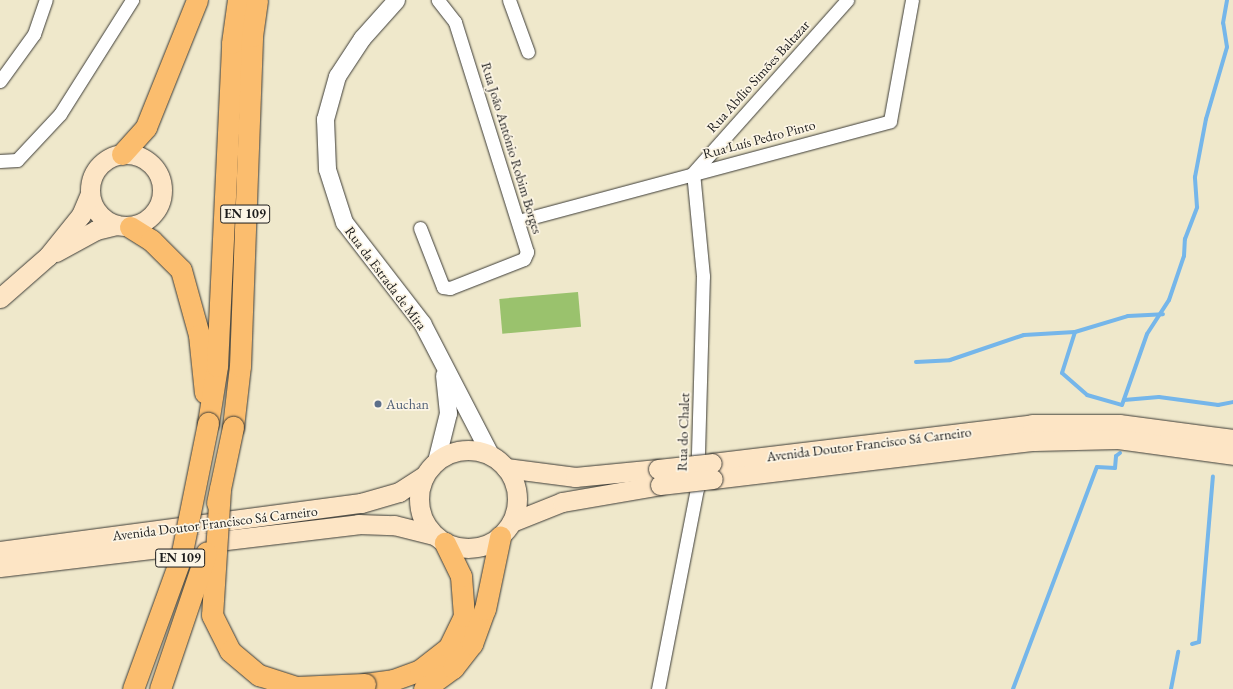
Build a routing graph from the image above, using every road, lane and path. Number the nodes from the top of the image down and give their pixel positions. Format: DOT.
graph roads {
  1 [pos="46,0"];
  2 [pos="121,0"];
  3 [pos="132,0"];
  4 [pos="197,0"];
  5 [pos="238,0"];
  6 [pos="257,0"];
  7 [pos="396,0"];
  8 [pos="438,0"];
  9 [pos="509,0"];
  10 [pos="847,0"];
  11 [pos="912,0"];
  12 [pos="121,19"];
  13 [pos="528,52"];
  14 [pos="0,81"];
  15 [pos="122,154"];
  16 [pos="0,161"];
  17 [pos="693,173"];
  18 [pos="90,194"];
  19 [pos="518,221"];
  20 [pos="123,226"];
  21 [pos="420,228"];
  22 [pos="48,256"];
  23 [pos="0,298"];
  24 [pos="442,361"];
  25 [pos="208,422"];
  26 [pos="1233,439"];
  27 [pos="1233,455"];
  28 [pos="491,456"];
  29 [pos="436,462"];
  30 [pos="506,468"];
  31 [pos="712,471"];
  32 [pos="424,476"];
  33 [pos="659,477"];
  34 [pos="220,489"];
  35 [pos="506,529"];
  36 [pos="440,539"];
  37 [pos="0,551"];
  38 [pos="0,567"];
  39 [pos="133,689"];
  40 [pos="160,689"];
  41 [pos="424,689"];
  42 [pos="658,689"];
  1 -- 14 [label="street"];
  2 -- 12 [label="street"];
  3 -- 12 [label="street"];
  4 -- 15 [label="main road"];
  5 -- 25 [label="main road, EN 109"];
  6 -- 34 [label="main road, EN 109, bridge"];
  7 -- 24 [label="street, Rua da Estrada de Mira"];
  8 -- 19 [label="street, Rua João António Robim Borges"];
  9 -- 13 [label="street"];
  10 -- 17 [label="street, Rua Abílio Simões Baltazar"];
  11 -- 17 [label="street, Rua Luís Pedro Pinto"];
  12 -- 16 [label="street"];
  15 -- 18 [label="main road"];
  15 -- 20 [label="main road"];
  17 -- 19 [label="street, Rua Luís Pedro Pinto"];
  17 -- 42 [label="street, Rua do Chalet"];
  18 -- 20 [label="main road"];
  18 -- 22 [label="main road"];
  19 -- 21 [label="street, Rua João António Robim Borges"];
  20 -- 22 [label="main road"];
  20 -- 25 [label="main road"];
  22 -- 23 [label="main road"];
  24 -- 28 [label="street, Rua da Estrada de Mira"];
  24 -- 29 [label="street, Rua da Estrada de Mira"];
  25 -- 39 [label="main road, EN 109, bridge"];
  26 -- 31 [label="main road, Avenida Doutor Francisco Sá Carneiro"];
  27 -- 31 [label="main road, Avenida Doutor Francisco Sá Carneiro"];
  28 -- 29 [label="main road"];
  28 -- 30 [label="main road"];
  29 -- 32 [label="main road"];
  30 -- 33 [label="main road, Avenida Doutor Francisco Sá Carneiro"];
  30 -- 35 [label="main road"];
  31 -- 33 [label="main road, Avenida Doutor Francisco Sá Carneiro, bridge"];
  32 -- 36 [label="main road"];
  32 -- 37 [label="main road, Avenida Doutor Francisco Sá Carneiro"];
  33 -- 35 [label="main road, Avenida Doutor Francisco Sá Carneiro"];
  34 -- 36 [label="main road, bridge"];
  34 -- 40 [label="main road, EN 109, bridge"];
  35 -- 36 [label="main road"];
  35 -- 41 [label="main road"];
  36 -- 38 [label="main road, Avenida Doutor Francisco Sá Carneiro"];
}
